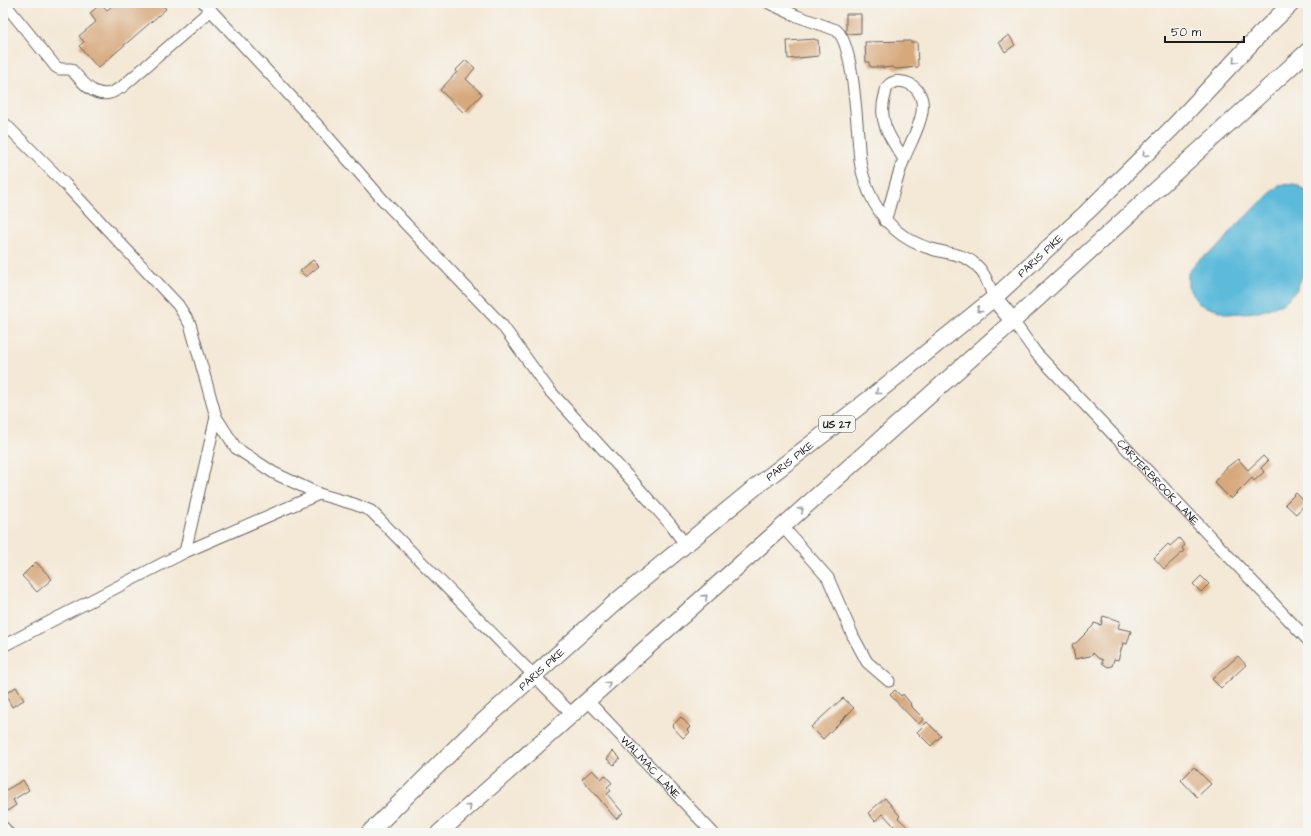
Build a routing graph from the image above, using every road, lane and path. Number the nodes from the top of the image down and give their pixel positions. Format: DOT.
graph roads {
  1 [pos="4,3"];
  2 [pos="769,3"];
  3 [pos="1292,3"];
  4 [pos="207,7"];
  5 [pos="1308,51"];
  6 [pos="3,122"];
  7 [pos="904,159"];
  8 [pos="885,221"];
  9 [pos="994,298"];
  10 [pos="1013,321"];
  11 [pos="216,417"];
  12 [pos="319,494"];
  13 [pos="783,527"];
  14 [pos="685,544"];
  15 [pos="185,552"];
  16 [pos="1308,640"];
  17 [pos="3,646"];
  18 [pos="534,675"];
  19 [pos="889,681"];
  20 [pos="588,701"];
  21 [pos="573,715"];
  22 [pos="3,827"];
  23 [pos="8,833"];
  24 [pos="369,833"];
  25 [pos="440,833"];
  26 [pos="713,833"];
  1 -- 4 [label="street"];
  2 -- 8 [label="street"];
  3 -- 9 [label="highway, PARIS PIKE / US 27, one-way"];
  4 -- 14 [label="street"];
  5 -- 10 [label="highway"];
  6 -- 11 [label="street"];
  7 -- 7 [label="street"];
  7 -- 8 [label="street"];
  8 -- 9 [label="street"];
  9 -- 10 [label="highway"];
  9 -- 14 [label="highway, PARIS PIKE / US 27, one-way"];
  13 -- 10 [label="highway, one-way"];
  10 -- 16 [label="street, CARTERBROOK LANE"];
  11 -- 12 [label="street"];
  11 -- 15 [label="street"];
  12 -- 15 [label="street"];
  12 -- 18 [label="street"];
  13 -- 19 [label="street"];
  20 -- 13 [label="highway, one-way"];
  14 -- 18 [label="highway, PARIS PIKE / US 27"];
  15 -- 17 [label="street"];
  18 -- 21 [label="street"];
  18 -- 24 [label="highway, PARIS PIKE / US 27"];
  20 -- 21 [label="highway"];
  20 -- 26 [label="street, WALMAC LANE"];
  25 -- 21 [label="highway, one-way"];
  22 -- 23 [label="street"];
}
